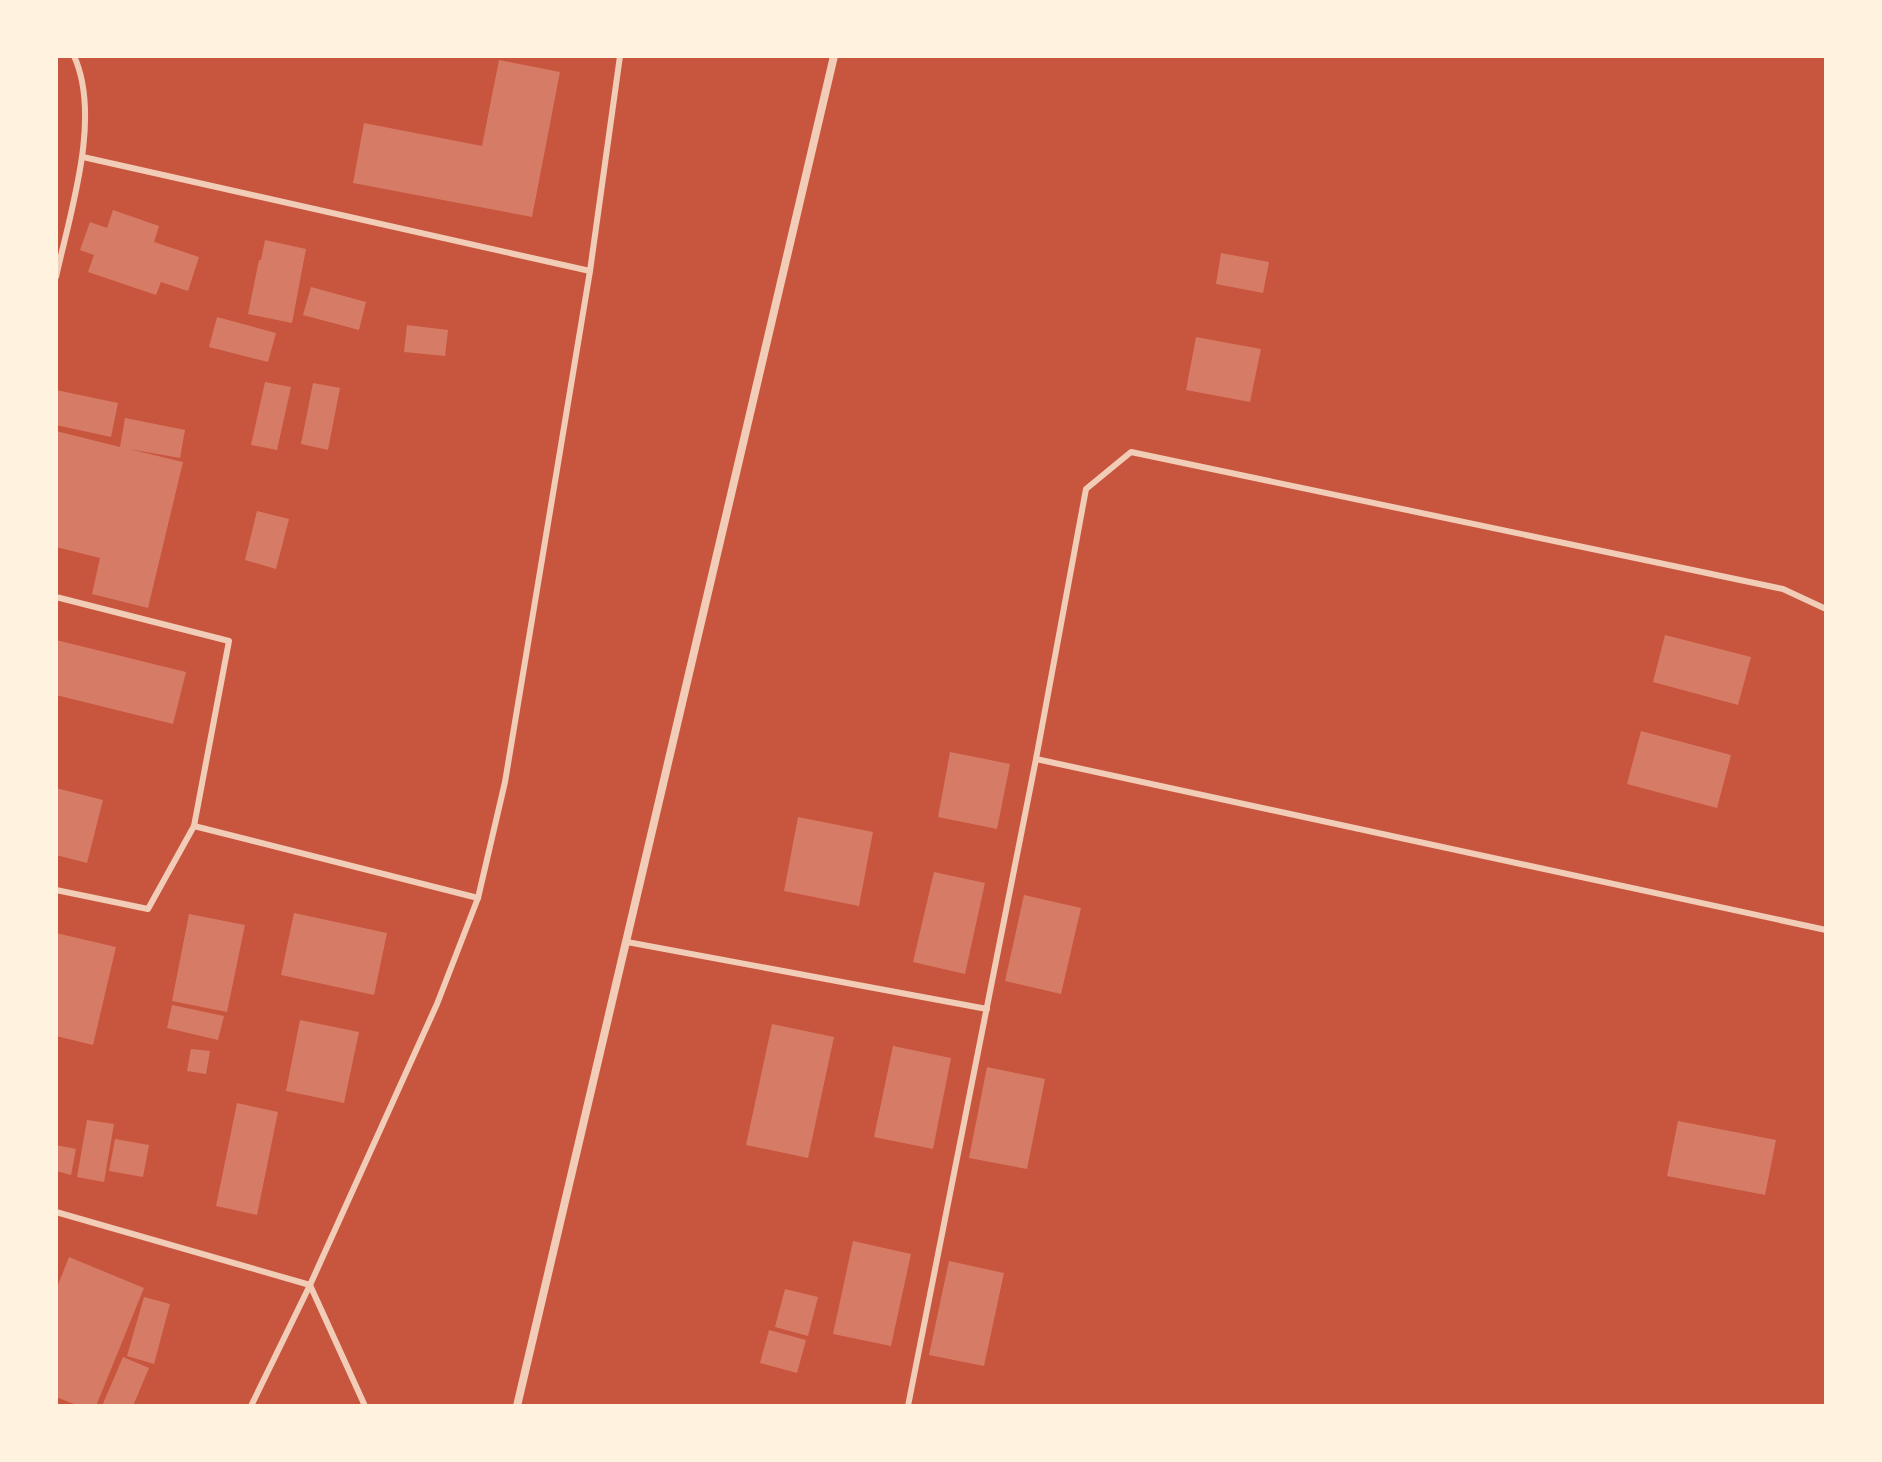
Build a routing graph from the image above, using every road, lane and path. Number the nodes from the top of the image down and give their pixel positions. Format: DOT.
graph roads {
  1 [pos="74,56"];
  2 [pos="620,56"];
  3 [pos="834,56"];
  4 [pos="83,157"];
  5 [pos="590,271"];
  6 [pos="56,277"];
  7 [pos="56,597"];
  8 [pos="1826,609"];
  9 [pos="1036,759"];
  10 [pos="194,826"];
  11 [pos="56,890"];
  12 [pos="478,898"];
  13 [pos="1826,930"];
  14 [pos="627,942"];
  15 [pos="987,1009"];
  16 [pos="56,1212"];
  17 [pos="310,1285"];
  18 [pos="251,1406"];
  19 [pos="365,1406"];
  20 [pos="517,1406"];
  21 [pos="908,1406"];
  1 -- 4 [label="lane"];
  2 -- 5 [label="lane"];
  3 -- 14 [label="street"];
  4 -- 5 [label="lane"];
  4 -- 6 [label="lane"];
  5 -- 12 [label="lane"];
  7 -- 10 [label="lane"];
  8 -- 9 [label="lane"];
  9 -- 13 [label="lane"];
  9 -- 15 [label="lane"];
  10 -- 11 [label="lane"];
  10 -- 12 [label="lane"];
  12 -- 17 [label="lane"];
  14 -- 15 [label="lane"];
  14 -- 20 [label="street"];
  15 -- 21 [label="lane"];
  16 -- 17 [label="lane"];
  17 -- 18 [label="lane"];
  17 -- 19 [label="lane"];
}
